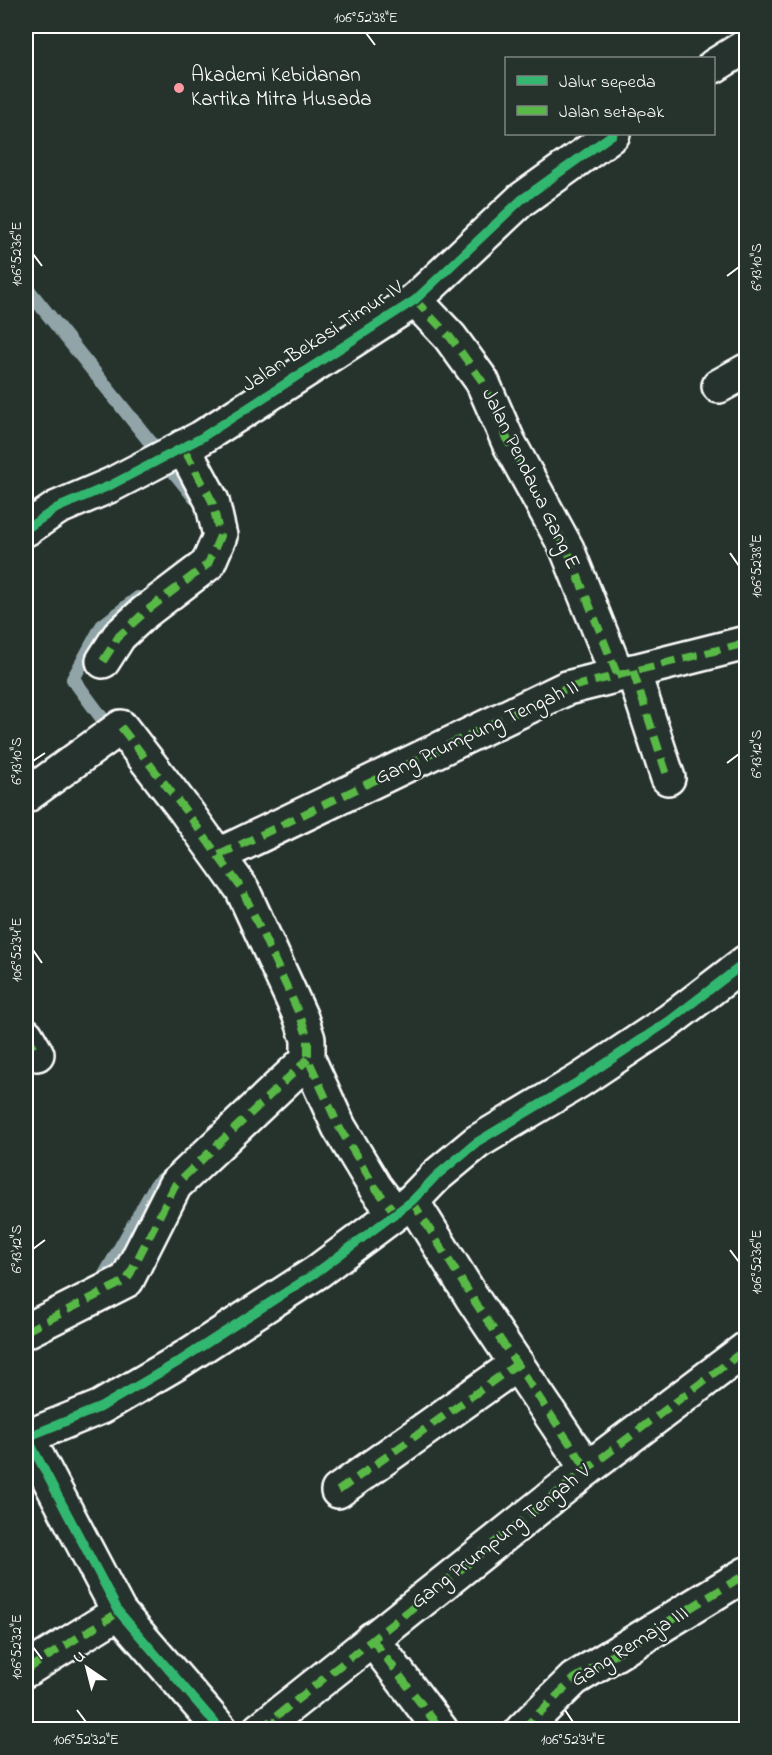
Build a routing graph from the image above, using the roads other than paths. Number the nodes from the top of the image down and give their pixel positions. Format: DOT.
graph roads {
  1 [pos="747,46"];
  2 [pos="715,65"];
  3 [pos="612,135"];
  4 [pos="415,300"];
  5 [pos="168,454"];
  6 [pos="26,529"];
  7 [pos="747,643"];
  8 [pos="103,661"];
  9 [pos="625,673"];
  10 [pos="668,778"];
  11 [pos="26,796"];
  12 [pos="219,855"];
  13 [pos="747,962"];
  14 [pos="308,1059"];
  15 [pos="404,1207"];
  16 [pos="26,1331"];
  17 [pos="747,1349"];
  18 [pos="517,1364"];
  19 [pos="587,1469"];
  20 [pos="338,1491"];
  21 [pos="747,1574"];
  22 [pos="119,1612"];
  23 [pos="372,1639"];
  24 [pos="26,1670"];
  25 [pos="269,1726"];
  26 [pos="221,1730"];
  27 [pos="441,1730"];
  28 [pos="522,1730"];
  1 -- 2 [label="street"];
  3 -- 4 [label="street, Jalan Bekasi Timur IV"];
  4 -- 5 [label="street, Jalan Bekasi Timur IV"];
  4 -- 9 [label="street, Jalan Pendawa Gang E"];
  5 -- 6 [label="street, Jalan Bekasi Timur IV"];
  5 -- 8 [label="street"];
  7 -- 9 [label="street, Gang Prumpung Tengah II"];
  9 -- 10 [label="street, Jalan Pendawa Gang E"];
  9 -- 12 [label="street, Gang Prumpung Tengah II"];
  11 -- 12 [label="street"];
  12 -- 14 [label="street"];
  13 -- 15 [label="street"];
  14 -- 15 [label="street"];
  14 -- 16 [label="street"];
  15 -- 18 [label="street"];
  15 -- 22 [label="street"];
  17 -- 19 [label="street, Gang Prumpung Tengah V"];
  18 -- 19 [label="street"];
  18 -- 20 [label="street"];
  19 -- 23 [label="street, Gang Prumpung Tengah V"];
  21 -- 28 [label="street, Gang Remaja III"];
  22 -- 24 [label="street"];
  22 -- 26 [label="street"];
  23 -- 25 [label="street, Gang Prumpung Tengah V"];
  23 -- 27 [label="street"];
}
